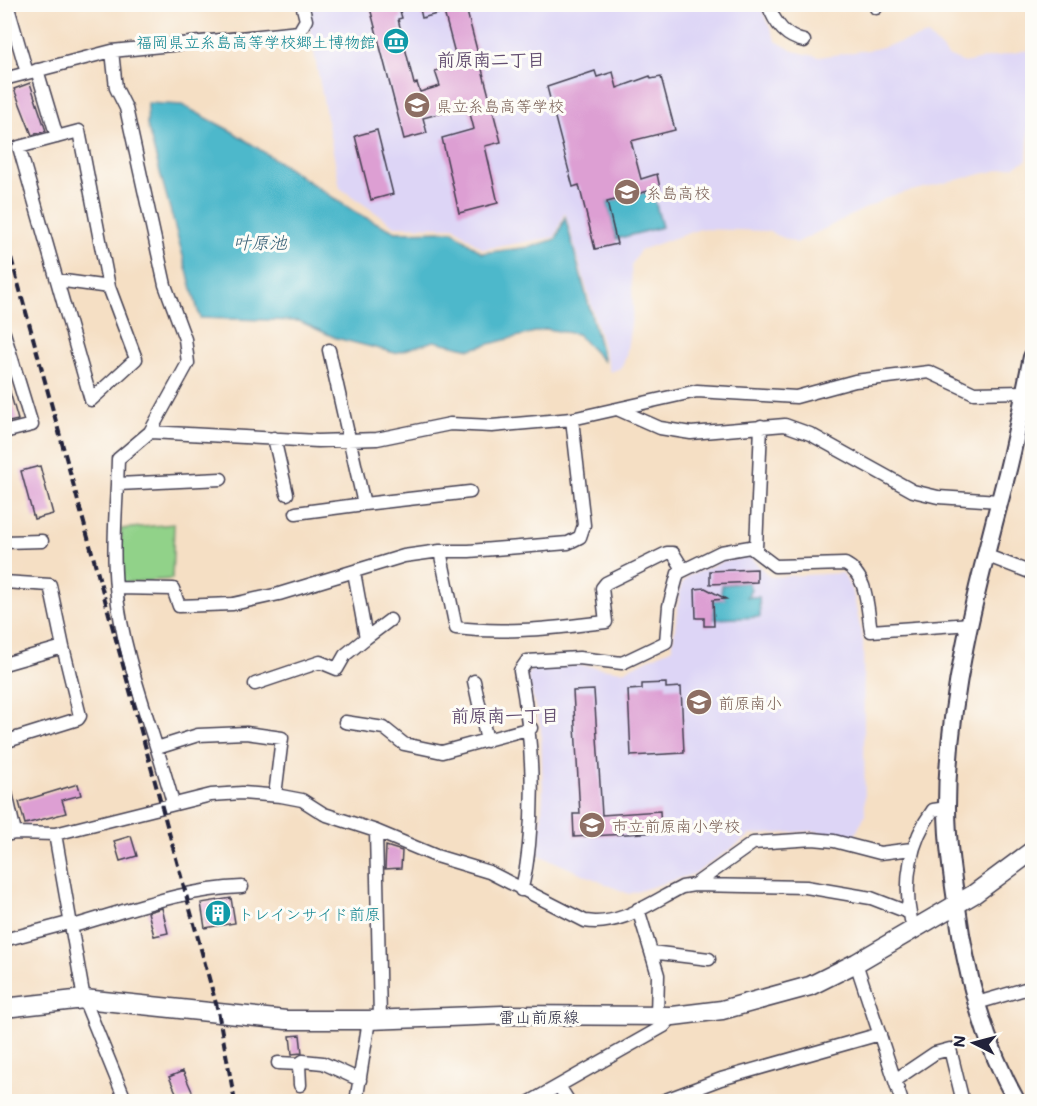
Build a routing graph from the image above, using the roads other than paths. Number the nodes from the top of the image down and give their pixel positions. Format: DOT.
graph roads {
  1 [pos="7,4"];
  2 [pos="302,4"];
  3 [pos="768,4"];
  4 [pos="804,41"];
  5 [pos="112,51"];
  6 [pos="32,72"];
  7 [pos="4,79"];
  8 [pos="57,137"];
  9 [pos="57,280"];
  10 [pos="109,286"];
  11 [pos="4,333"];
  12 [pos="329,350"];
  13 [pos="1032,357"];
  14 [pos="1028,384"];
  15 [pos="617,409"];
  16 [pos="573,419"];
  17 [pos="760,426"];
  18 [pos="4,432"];
  19 [pos="150,432"];
  20 [pos="274,438"];
  21 [pos="349,439"];
  22 [pos="221,478"];
  23 [pos="118,484"];
  24 [pos="470,492"];
  25 [pos="287,494"];
  26 [pos="999,501"];
  27 [pos="364,504"];
  28 [pos="296,513"];
  29 [pos="4,542"];
  30 [pos="42,542"];
  31 [pos="756,549"];
  32 [pos="440,551"];
  33 [pos="985,555"];
  34 [pos="683,569"];
  35 [pos="354,572"];
  36 [pos="1032,573"];
  37 [pos="4,582"];
  38 [pos="116,588"];
  39 [pos="390,620"];
  40 [pos="971,624"];
  41 [pos="366,638"];
  42 [pos="63,647"];
  43 [pos="4,664"];
  44 [pos="474,681"];
  45 [pos="255,684"];
  46 [pos="345,722"];
  47 [pos="531,728"];
  48 [pos="487,741"];
  49 [pos="4,742"];
  50 [pos="157,748"];
  51 [pos="4,784"];
  52 [pos="275,795"];
  53 [pos="173,803"];
  54 [pos="947,808"];
  55 [pos="376,831"];
  56 [pos="10,834"];
  57 [pos="55,834"];
  58 [pos="912,849"];
  59 [pos="1032,851"];
  60 [pos="694,885"];
  61 [pos="242,887"];
  62 [pos="520,890"];
  63 [pos="956,904"];
  64 [pos="638,909"];
  65 [pos="911,921"];
  66 [pos="73,924"];
  67 [pos="4,940"];
  68 [pos="651,952"];
  69 [pos="709,959"];
  70 [pos="856,963"];
  71 [pos="1032,987"];
  72 [pos="84,999"];
  73 [pos="977,1003"];
  74 [pos="4,1008"];
  75 [pos="665,1016"];
  76 [pos="374,1019"];
  77 [pos="880,1034"];
  78 [pos="278,1063"];
  79 [pos="299,1064"];
  80 [pos="360,1080"];
  81 [pos="895,1080"];
  82 [pos="300,1085"];
  83 [pos="560,1086"];
  84 [pos="126,1101"];
  85 [pos="356,1101"];
  86 [pos="530,1101"];
  87 [pos="569,1101"];
  88 [pos="660,1101"];
  89 [pos="902,1101"];
  90 [pos="963,1101"];
  91 [pos="1017,1101"];
  1 -- 6 [label="street"];
  2 -- 5 [label="street"];
  3 -- 4 [label="street"];
  5 -- 6 [label="street"];
  5 -- 19 [label="street"];
  6 -- 7 [label="street"];
  6 -- 8 [label="street"];
  8 -- 9 [label="street"];
  8 -- 10 [label="street"];
  9 -- 10 [label="street"];
  9 -- 10 [label="street"];
  11 -- 18 [label="street"];
  12 -- 21 [label="street"];
  13 -- 14 [label="street"];
  14 -- 15 [label="street"];
  14 -- 26 [label="street"];
  15 -- 16 [label="street"];
  15 -- 17 [label="street"];
  16 -- 21 [label="street"];
  16 -- 32 [label="street"];
  17 -- 26 [label="street"];
  17 -- 31 [label="street"];
  19 -- 20 [label="street"];
  19 -- 23 [label="street"];
  20 -- 21 [label="street"];
  20 -- 25 [label="street"];
  21 -- 27 [label="street"];
  22 -- 23 [label="street"];
  23 -- 38 [label="street"];
  24 -- 27 [label="street"];
  26 -- 33 [label="street"];
  27 -- 28 [label="street"];
  29 -- 30 [label="street"];
  31 -- 34 [label="street"];
  31 -- 40 [label="street"];
  32 -- 34 [label="street"];
  32 -- 35 [label="street"];
  33 -- 36 [label="street"];
  33 -- 40 [label="street"];
  34 -- 47 [label="street"];
  35 -- 38 [label="street"];
  35 -- 41 [label="street"];
  37 -- 42 [label="street"];
  38 -- 50 [label="street"];
  39 -- 41 [label="street"];
  40 -- 54 [label="street"];
  41 -- 45 [label="street"];
  42 -- 43 [label="street"];
  42 -- 49 [label="street"];
  44 -- 48 [label="street"];
  46 -- 48 [label="street"];
  47 -- 48 [label="street"];
  47 -- 62 [label="street"];
  50 -- 52 [label="street"];
  50 -- 53 [label="street"];
  51 -- 56 [label="street"];
  52 -- 53 [label="street"];
  52 -- 55 [label="street"];
  53 -- 57 [label="street"];
  54 -- 58 [label="street"];
  54 -- 63 [label="street"];
  55 -- 62 [label="street"];
  55 -- 76 [label="street"];
  56 -- 57 [label="street"];
  57 -- 66 [label="street"];
  58 -- 60 [label="street"];
  58 -- 65 [label="street"];
  59 -- 63 [label="main road, 雷山前原線"];
  60 -- 64 [label="street"];
  60 -- 65 [label="street"];
  61 -- 66 [label="street"];
  62 -- 64 [label="street"];
  63 -- 65 [label="main road, 雷山前原線"];
  63 -- 73 [label="street"];
  64 -- 68 [label="street"];
  65 -- 70 [label="main road, 雷山前原線"];
  66 -- 67 [label="street"];
  66 -- 72 [label="street"];
  68 -- 69 [label="street"];
  68 -- 75 [label="street"];
  70 -- 75 [label="main road, 雷山前原線"];
  70 -- 77 [label="street"];
  71 -- 73 [label="street"];
  72 -- 74 [label="main road, 雷山前原線"];
  72 -- 76 [label="main road, 雷山前原線"];
  72 -- 84 [label="street"];
  73 -- 91 [label="street"];
  75 -- 76 [label="main road, 雷山前原線"];
  75 -- 83 [label="street"];
  76 -- 80 [label="street"];
  77 -- 81 [label="street"];
  77 -- 88 [label="street"];
  78 -- 79 [label="street"];
  79 -- 80 [label="street"];
  79 -- 82 [label="street"];
  80 -- 85 [label="street"];
  81 -- 89 [label="street"];
  81 -- 90 [label="street"];
  83 -- 86 [label="street"];
  83 -- 87 [label="street"];
}
